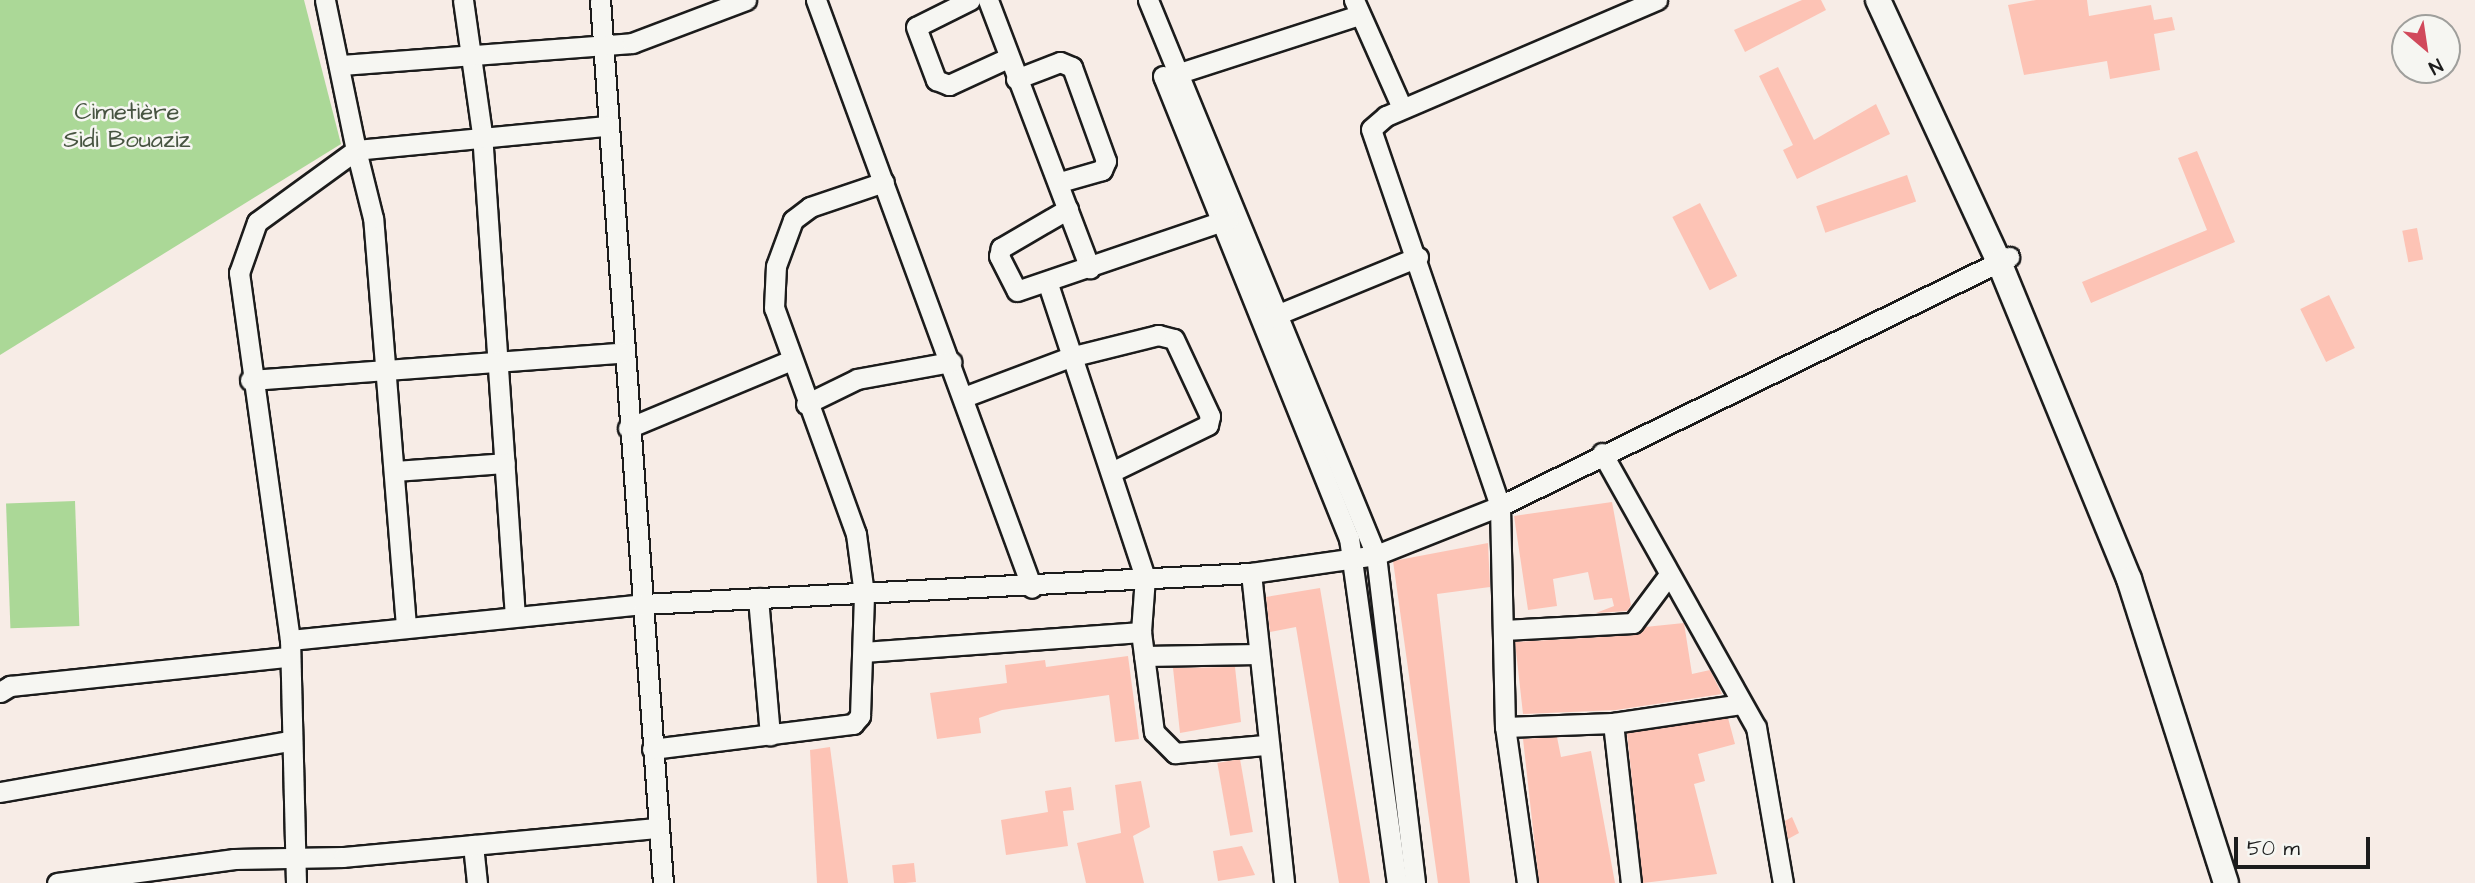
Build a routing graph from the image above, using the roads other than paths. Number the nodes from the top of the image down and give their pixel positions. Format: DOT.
graph roads {
  1 [pos="325,0"];
  2 [pos="463,0"];
  3 [pos="600,0"];
  4 [pos="746,0"];
  5 [pos="816,0"];
  6 [pos="970,0"];
  7 [pos="988,0"];
  8 [pos="1135,0"];
  9 [pos="1148,0"];
  10 [pos="1657,0"];
  11 [pos="1878,0"];
  12 [pos="1891,0"];
  13 [pos="931,7"];
  14 [pos="1357,7"];
  15 [pos="601,42"];
  16 [pos="475,56"];
  17 [pos="1008,58"];
  18 [pos="341,65"];
  19 [pos="1170,75"];
  20 [pos="1016,79"];
  21 [pos="1402,108"];
  22 [pos="605,126"];
  23 [pos="482,133"];
  24 [pos="356,150"];
  25 [pos="884,182"];
  26 [pos="1060,182"];
  27 [pos="1068,209"];
  28 [pos="1228,220"];
  29 [pos="1418,257"];
  30 [pos="2004,259"];
  31 [pos="1090,268"];
  32 [pos="1048,284"];
  33 [pos="1270,318"];
  34 [pos="621,353"];
  35 [pos="1070,357"];
  36 [pos="789,361"];
  37 [pos="951,362"];
  38 [pos="497,364"];
  39 [pos="381,372"];
  40 [pos="250,380"];
  41 [pos="964,397"];
  42 [pos="807,404"];
  43 [pos="628,428"];
  44 [pos="1602,453"];
  45 [pos="505,463"];
  46 [pos="394,471"];
  47 [pos="1111,472"];
  48 [pos="1500,506"];
  49 [pos="1376,555"];
  50 [pos="1354,559"];
  51 [pos="1251,573"];
  52 [pos="1668,576"];
  53 [pos="1145,577"];
  54 [pos="1032,588"];
  55 [pos="864,594"];
  56 [pos="758,598"];
  57 [pos="643,604"];
  58 [pos="515,616"];
  59 [pos="406,626"];
  60 [pos="1504,630"];
  61 [pos="1141,632"];
  62 [pos="289,649"];
  63 [pos="863,653"];
  64 [pos="1258,654"];
  65 [pos="1144,656"];
  66 [pos="0,692"];
  67 [pos="1741,704"];
  68 [pos="1613,723"];
  69 [pos="1505,727"];
  70 [pos="770,734"];
  71 [pos="290,741"];
  72 [pos="1265,745"];
  73 [pos="652,749"];
  74 [pos="0,792"];
  75 [pos="658,828"];
  76 [pos="473,845"];
  77 [pos="296,859"];
  78 [pos="57,883"];
  79 [pos="296,883"];
  80 [pos="477,883"];
  81 [pos="663,883"];
  82 [pos="1284,883"];
  83 [pos="1397,883"];
  84 [pos="1415,883"];
  85 [pos="1527,883"];
  86 [pos="1631,883"];
  87 [pos="1783,883"];
  88 [pos="2226,883"];
  89 [pos="2238,883"];
  1 -- 18 [label="street"];
  2 -- 16 [label="street"];
  3 -- 15 [label="street"];
  4 -- 15 [label="street"];
  5 -- 25 [label="street"];
  6 -- 13 [label="street"];
  7 -- 17 [label="street"];
  8 -- 19 [label="street"];
  9 -- 19 [label="street"];
  10 -- 21 [label="street"];
  11 -- 30 [label="main road"];
  12 -- 30 [label="main road"];
  13 -- 17 [label="street"];
  14 -- 19 [label="street"];
  14 -- 21 [label="street"];
  15 -- 16 [label="street"];
  15 -- 22 [label="street"];
  16 -- 18 [label="street"];
  16 -- 23 [label="street"];
  17 -- 20 [label="street"];
  18 -- 24 [label="street"];
  19 -- 28 [label="street"];
  20 -- 26 [label="street"];
  20 -- 26 [label="street"];
  21 -- 29 [label="street"];
  22 -- 23 [label="street"];
  22 -- 34 [label="street"];
  23 -- 24 [label="street"];
  23 -- 38 [label="street"];
  24 -- 39 [label="street"];
  24 -- 40 [label="street"];
  25 -- 36 [label="street"];
  25 -- 37 [label="street"];
  26 -- 27 [label="street"];
  27 -- 31 [label="street"];
  27 -- 32 [label="street"];
  28 -- 31 [label="street"];
  28 -- 33 [label="street"];
  29 -- 33 [label="street"];
  29 -- 48 [label="street"];
  30 -- 44 [label="street"];
  30 -- 88 [label="main road"];
  30 -- 89 [label="main road"];
  31 -- 32 [label="street"];
  32 -- 35 [label="street"];
  33 -- 49 [label="street"];
  33 -- 50 [label="street"];
  34 -- 38 [label="street"];
  34 -- 43 [label="street"];
  35 -- 41 [label="street"];
  35 -- 47 [label="street"];
  35 -- 47 [label="street"];
  36 -- 42 [label="street"];
  36 -- 43 [label="street"];
  37 -- 41 [label="street"];
  37 -- 42 [label="street"];
  38 -- 39 [label="street"];
  38 -- 45 [label="street"];
  39 -- 40 [label="street"];
  39 -- 46 [label="street"];
  40 -- 62 [label="street"];
  41 -- 54 [label="street"];
  42 -- 55 [label="street"];
  43 -- 57 [label="street"];
  44 -- 48 [label="street"];
  44 -- 52 [label="street"];
  45 -- 46 [label="street"];
  45 -- 58 [label="street"];
  46 -- 59 [label="street"];
  47 -- 53 [label="street"];
  48 -- 49 [label="street"];
  48 -- 60 [label="street"];
  49 -- 50 [label="street"];
  49 -- 84 [label="street"];
  50 -- 51 [label="street"];
  50 -- 83 [label="street"];
  51 -- 53 [label="street"];
  51 -- 64 [label="street"];
  52 -- 60 [label="street"];
  52 -- 67 [label="street"];
  53 -- 54 [label="street"];
  53 -- 61 [label="street"];
  54 -- 55 [label="street"];
  55 -- 56 [label="street"];
  55 -- 63 [label="street"];
  56 -- 57 [label="street"];
  56 -- 70 [label="street"];
  57 -- 58 [label="street"];
  57 -- 73 [label="street"];
  58 -- 59 [label="street"];
  59 -- 62 [label="street"];
  60 -- 69 [label="street"];
  61 -- 63 [label="street"];
  61 -- 65 [label="street"];
  62 -- 66 [label="street"];
  62 -- 71 [label="street"];
  63 -- 70 [label="street"];
  64 -- 65 [label="street"];
  64 -- 72 [label="street"];
  65 -- 72 [label="street"];
  67 -- 68 [label="street"];
  67 -- 87 [label="street"];
  68 -- 69 [label="street"];
  68 -- 86 [label="street"];
  69 -- 85 [label="street"];
  70 -- 73 [label="street"];
  71 -- 74 [label="street"];
  71 -- 77 [label="street"];
  72 -- 82 [label="street"];
  73 -- 75 [label="street"];
  75 -- 76 [label="street"];
  75 -- 81 [label="street"];
  76 -- 77 [label="street"];
  76 -- 80 [label="street"];
  77 -- 78 [label="street"];
  77 -- 79 [label="street"];
}
